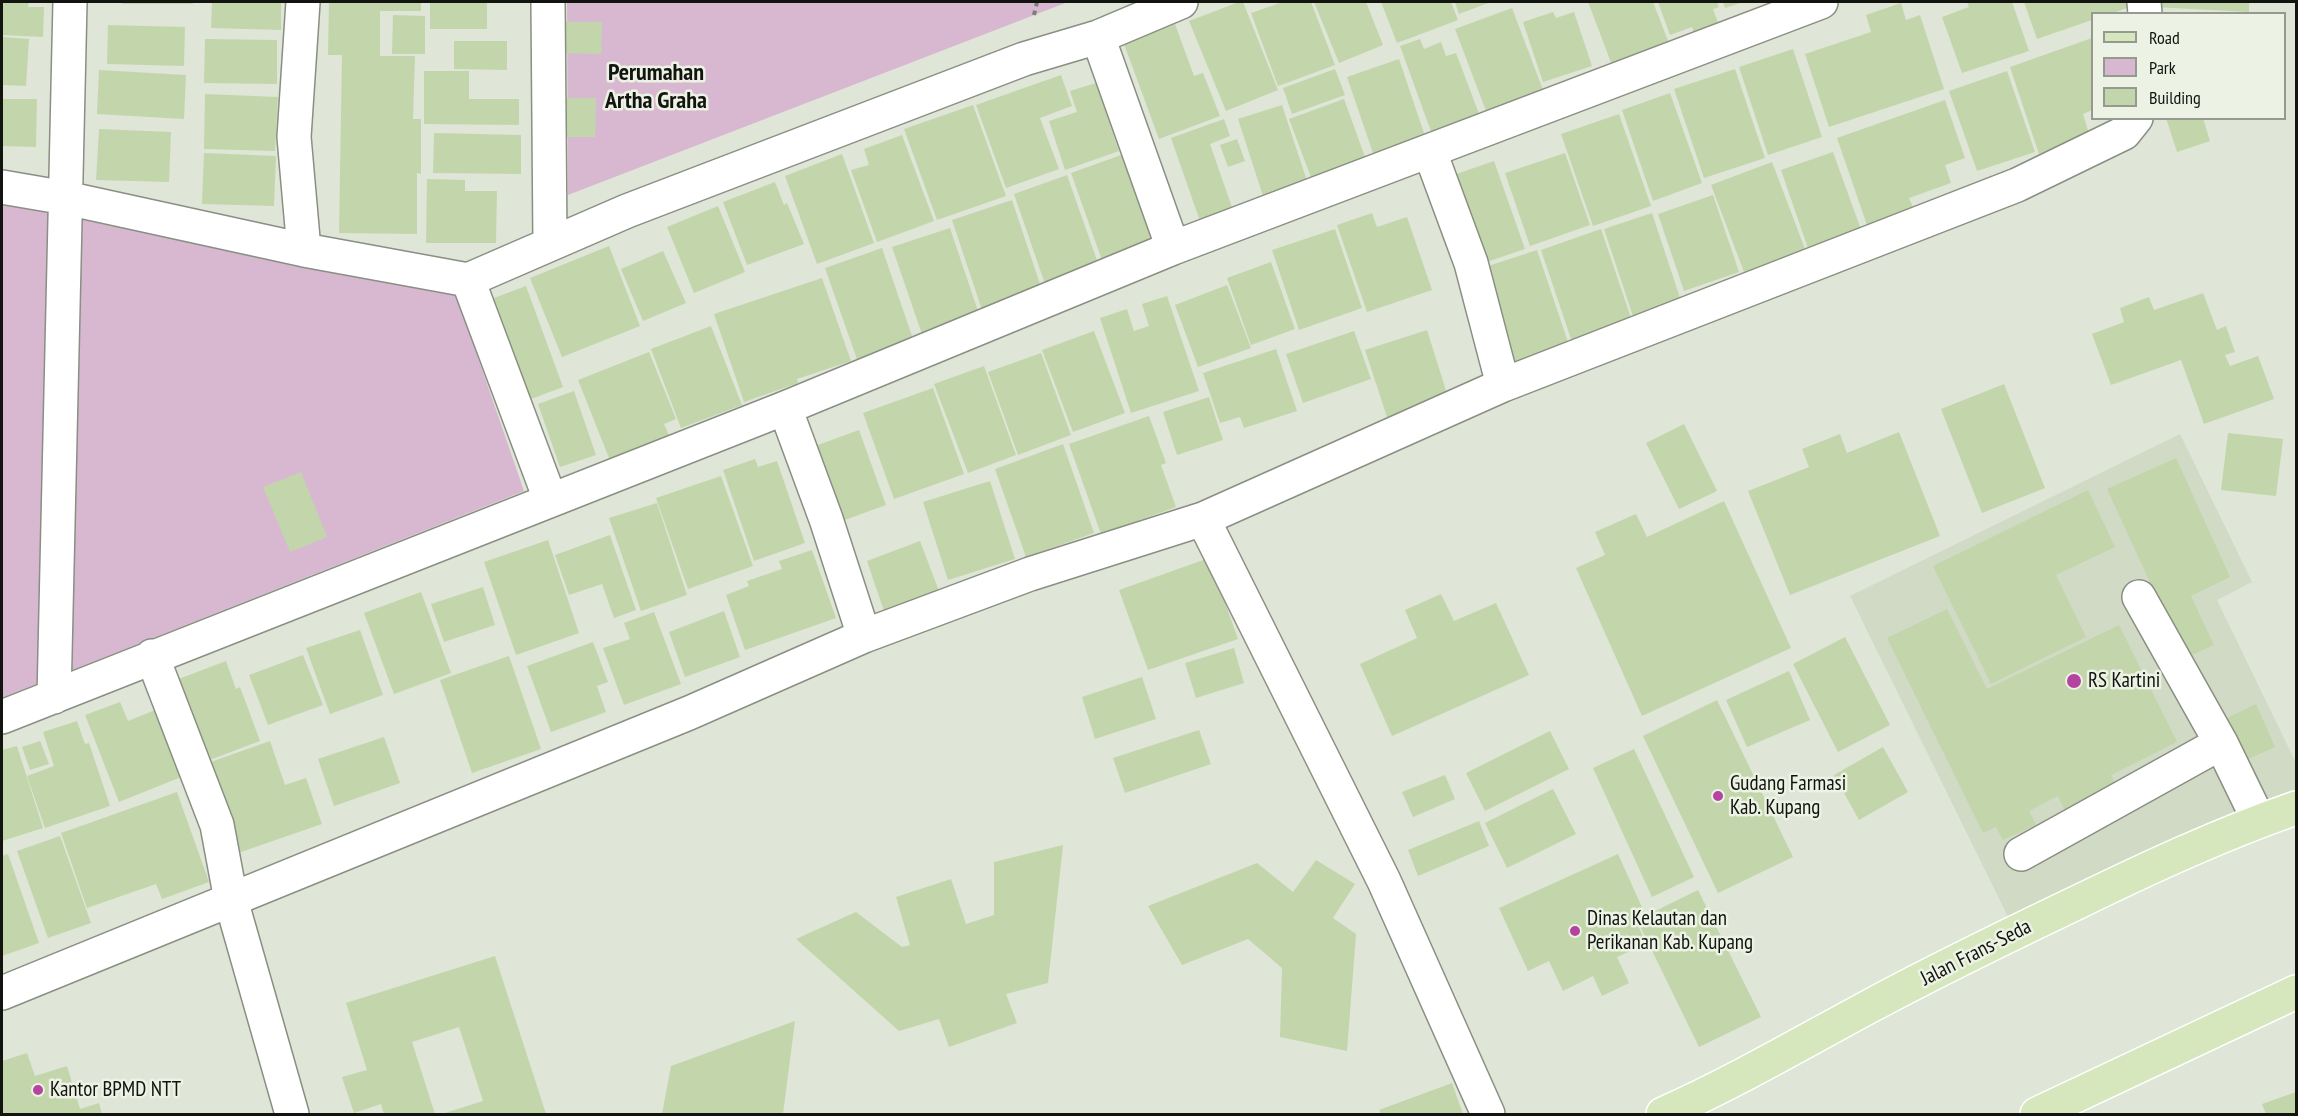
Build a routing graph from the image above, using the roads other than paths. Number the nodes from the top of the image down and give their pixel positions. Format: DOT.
graph roads {
  1 [pos="70,2"];
  2 [pos="303,2"];
  3 [pos="548,2"];
  4 [pos="1181,2"];
  5 [pos="1821,2"];
  6 [pos="1098,37"];
  7 [pos="2134,120"];
  8 [pos="1430,152"];
  9 [pos="2,187"];
  10 [pos="66,198"];
  11 [pos="550,244"];
  12 [pos="1173,248"];
  13 [pos="304,250"];
  14 [pos="468,280"];
  15 [pos="1503,385"];
  16 [pos="784,408"];
  17 [pos="550,499"];
  18 [pos="1203,519"];
  19 [pos="2139,597"];
  20 [pos="864,636"];
  21 [pos="152,656"];
  22 [pos="54,697"];
  23 [pos="2,717"];
  24 [pos="2221,742"];
  25 [pos="2296,808"];
  26 [pos="2259,821"];
  27 [pos="2021,854"];
  28 [pos="231,900"];
  29 [pos="2,993"];
  30 [pos="2296,993"];
  31 [pos="2056,1110"];
  32 [pos="292,1114"];
  33 [pos="1488,1114"];
  34 [pos="1663,1114"];
  1 -- 10 [label="street"];
  2 -- 13 [label="street"];
  3 -- 11 [label="street"];
  4 -- 6 [label="street"];
  5 -- 8 [label="street"];
  6 -- 11 [label="street"];
  6 -- 12 [label="street"];
  7 -- 15 [label="street"];
  8 -- 12 [label="street"];
  8 -- 15 [label="street"];
  9 -- 10 [label="street"];
  10 -- 13 [label="street"];
  10 -- 22 [label="street"];
  11 -- 14 [label="street"];
  12 -- 16 [label="street"];
  13 -- 14 [label="street"];
  14 -- 17 [label="street"];
  15 -- 18 [label="street"];
  16 -- 17 [label="street"];
  16 -- 20 [label="street"];
  17 -- 21 [label="street"];
  18 -- 20 [label="street"];
  18 -- 33 [label="street"];
  19 -- 24 [label="street"];
  20 -- 28 [label="street"];
  21 -- 22 [label="street"];
  21 -- 28 [label="street"];
  22 -- 23 [label="street"];
  24 -- 26 [label="street"];
  24 -- 27 [label="street"];
  25 -- 26 [label="main road, Jalan Frans-Seda"];
  26 -- 34 [label="main road, Jalan Frans-Seda"];
  28 -- 29 [label="street"];
  28 -- 32 [label="street"];
  30 -- 31 [label="main road"];
}
